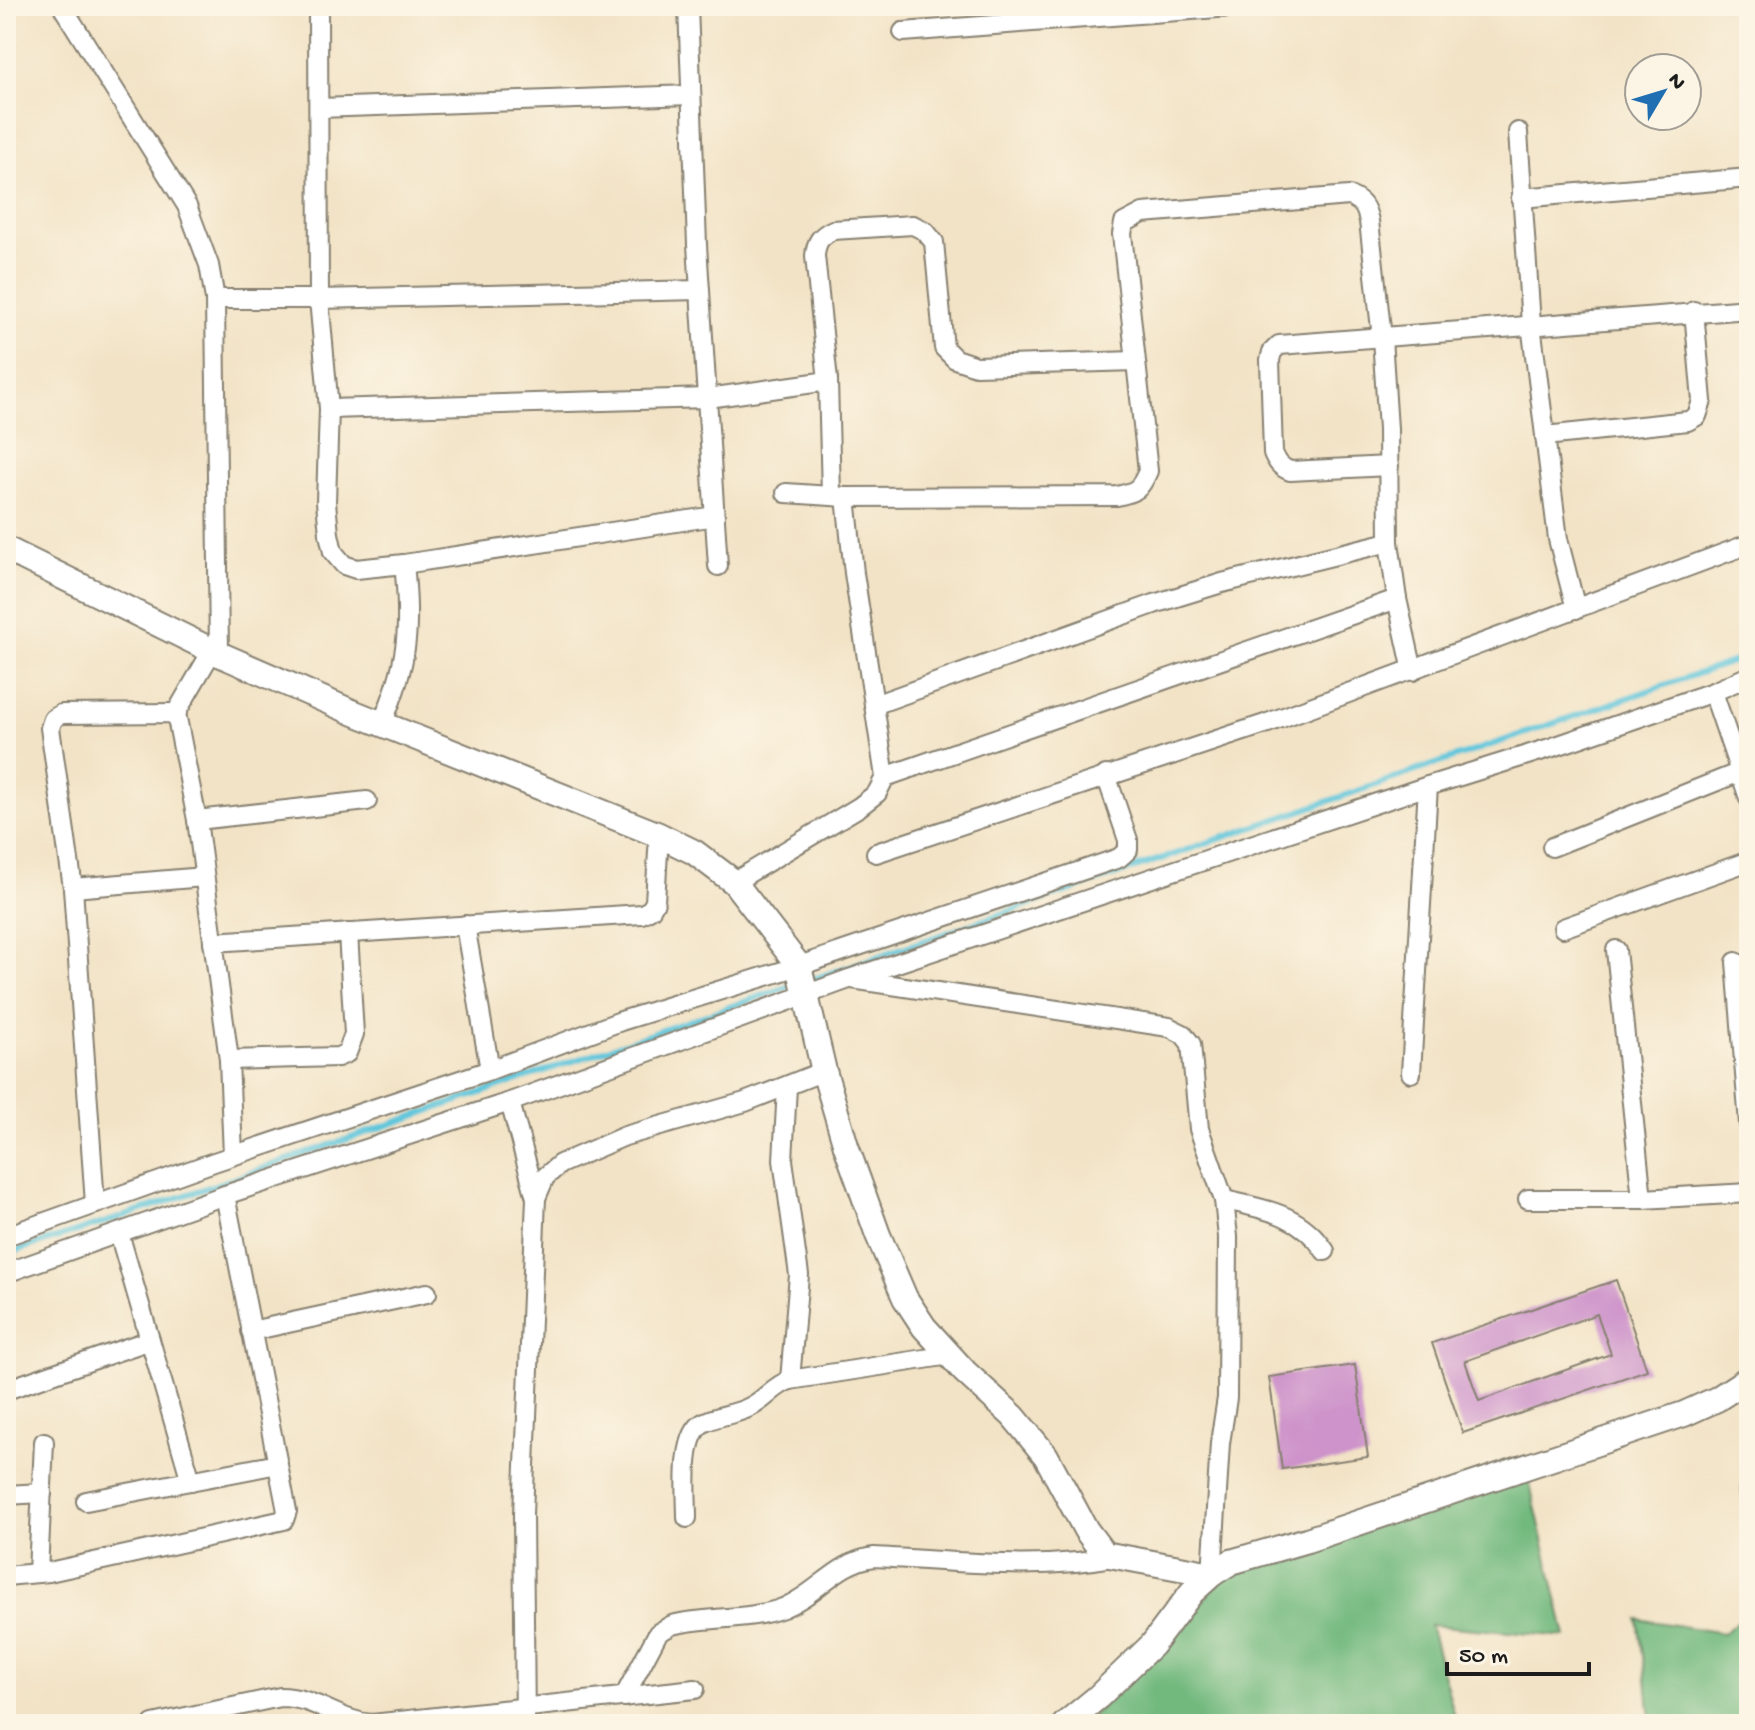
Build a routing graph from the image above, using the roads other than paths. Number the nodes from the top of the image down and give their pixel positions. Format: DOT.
graph roads {
  1 [pos="62,6"];
  2 [pos="318,6"];
  3 [pos="688,6"];
  4 [pos="1244,6"];
  5 [pos="903,32"];
  6 [pos="691,95"];
  7 [pos="319,108"];
  8 [pos="1518,132"];
  9 [pos="1749,178"];
  10 [pos="1521,198"];
  11 [pos="700,290"];
  12 [pos="215,299"];
  13 [pos="319,299"];
  14 [pos="1749,309"];
  15 [pos="1694,311"];
  16 [pos="1531,324"];
  17 [pos="1382,338"];
  18 [pos="1135,361"];
  19 [pos="828,381"];
  20 [pos="708,398"];
  21 [pos="329,409"];
  22 [pos="1545,436"];
  23 [pos="1389,466"];
  24 [pos="786,493"];
  25 [pos="839,496"];
  26 [pos="715,516"];
  27 [pos="1389,542"];
  28 [pos="1749,544"];
  29 [pos="6,549"];
  30 [pos="404,564"];
  31 [pos="718,566"];
  32 [pos="1397,599"];
  33 [pos="1576,609"];
  34 [pos="216,652"];
  35 [pos="1413,671"];
  36 [pos="1749,676"];
  37 [pos="1713,692"];
  38 [pos="874,705"];
  39 [pos="176,713"];
  40 [pos="382,723"];
  41 [pos="1740,772"];
  42 [pos="1106,775"];
  43 [pos="885,777"];
  44 [pos="1428,786"];
  45 [pos="1749,798"];
  46 [pos="367,801"];
  47 [pos="197,820"];
  48 [pos="659,835"];
  49 [pos="1552,847"];
  50 [pos="876,853"];
  51 [pos="1749,861"];
  52 [pos="204,877"];
  53 [pos="734,882"];
  54 [pos="73,888"];
  55 [pos="465,925"];
  56 [pos="1563,928"];
  57 [pos="348,933"];
  58 [pos="213,942"];
  59 [pos="1616,950"];
  60 [pos="1736,962"];
  61 [pos="849,979"];
  62 [pos="803,981"];
  63 [pos="229,1060"];
  64 [pos="490,1070"];
  65 [pos="824,1071"];
  66 [pos="1411,1073"];
  67 [pos="787,1087"];
  68 [pos="510,1102"];
  69 [pos="1749,1124"];
  70 [pos="233,1155"];
  71 [pos="1749,1193"];
  72 [pos="225,1195"];
  73 [pos="536,1198"];
  74 [pos="1528,1199"];
  75 [pos="1642,1199"];
  76 [pos="1224,1200"];
  77 [pos="95,1204"];
  78 [pos="119,1233"];
  79 [pos="6,1236"];
  80 [pos="1325,1251"];
  81 [pos="6,1273"];
  82 [pos="427,1293"];
  83 [pos="251,1331"];
  84 [pos="150,1340"];
  85 [pos="950,1355"];
  86 [pos="1749,1378"];
  87 [pos="790,1380"];
  88 [pos="6,1390"];
  89 [pos="44,1442"];
  90 [pos="278,1464"];
  91 [pos="191,1481"];
  92 [pos="42,1493"];
  93 [pos="6,1495"];
  94 [pos="86,1501"];
  95 [pos="687,1518"];
  96 [pos="1118,1556"];
  97 [pos="38,1573"];
  98 [pos="1212,1574"];
  99 [pos="6,1576"];
  100 [pos="695,1689"];
  101 [pos="624,1697"];
  102 [pos="526,1716"];
  103 [pos="153,1724"];
  104 [pos="1065,1724"];
  1 -- 12 [label="street"];
  2 -- 7 [label="street"];
  3 -- 6 [label="street"];
  4 -- 5 [label="street"];
  6 -- 7 [label="street"];
  6 -- 11 [label="street"];
  7 -- 13 [label="street"];
  8 -- 10 [label="street"];
  9 -- 10 [label="street"];
  10 -- 16 [label="street"];
  11 -- 13 [label="street"];
  11 -- 20 [label="street"];
  12 -- 13 [label="street"];
  12 -- 34 [label="street"];
  13 -- 21 [label="street"];
  14 -- 15 [label="street"];
  15 -- 16 [label="street"];
  15 -- 22 [label="street"];
  16 -- 17 [label="street"];
  16 -- 22 [label="street"];
  17 -- 18 [label="street"];
  17 -- 23 [label="street"];
  17 -- 23 [label="street"];
  18 -- 19 [label="street"];
  18 -- 25 [label="street"];
  19 -- 20 [label="street"];
  19 -- 25 [label="street"];
  20 -- 21 [label="street"];
  20 -- 26 [label="street"];
  21 -- 30 [label="street"];
  22 -- 33 [label="street"];
  23 -- 27 [label="street"];
  24 -- 25 [label="street"];
  25 -- 38 [label="street"];
  26 -- 30 [label="street"];
  26 -- 31 [label="street"];
  27 -- 32 [label="street"];
  27 -- 38 [label="street"];
  28 -- 33 [label="street"];
  29 -- 34 [label="street"];
  30 -- 40 [label="street"];
  32 -- 35 [label="street"];
  32 -- 43 [label="street"];
  33 -- 35 [label="street"];
  34 -- 39 [label="street"];
  34 -- 40 [label="street"];
  35 -- 42 [label="street"];
  36 -- 37 [label="street"];
  37 -- 41 [label="street"];
  37 -- 44 [label="street"];
  38 -- 43 [label="street"];
  39 -- 47 [label="street"];
  39 -- 54 [label="street"];
  40 -- 48 [label="street"];
  41 -- 45 [label="street"];
  41 -- 49 [label="street"];
  42 -- 50 [label="street"];
  42 -- 62 [label="street"];
  43 -- 53 [label="street"];
  44 -- 61 [label="street"];
  44 -- 66 [label="street"];
  46 -- 47 [label="street"];
  47 -- 52 [label="street"];
  48 -- 53 [label="street"];
  48 -- 55 [label="street"];
  51 -- 56 [label="street"];
  52 -- 54 [label="street"];
  52 -- 58 [label="street"];
  53 -- 62 [label="street"];
  54 -- 77 [label="street"];
  55 -- 57 [label="street"];
  55 -- 64 [label="street"];
  57 -- 58 [label="street"];
  57 -- 63 [label="street"];
  58 -- 63 [label="street"];
  59 -- 75 [label="street"];
  60 -- 69 [label="street"];
  61 -- 62 [label="street"];
  61 -- 76 [label="street"];
  62 -- 64 [label="street"];
  62 -- 65 [label="street"];
  62 -- 68 [label="street"];
  63 -- 70 [label="street"];
  64 -- 70 [label="street"];
  65 -- 67 [label="street"];
  65 -- 85 [label="street"];
  67 -- 73 [label="street"];
  67 -- 87 [label="street"];
  68 -- 72 [label="street"];
  68 -- 73 [label="street"];
  70 -- 77 [label="street"];
  71 -- 75 [label="street"];
  72 -- 78 [label="street"];
  72 -- 83 [label="street"];
  73 -- 102 [label="street"];
  74 -- 75 [label="street"];
  76 -- 80 [label="street"];
  76 -- 98 [label="street"];
  77 -- 79 [label="street"];
  78 -- 81 [label="street"];
  78 -- 84 [label="street"];
  82 -- 83 [label="street"];
  83 -- 90 [label="street"];
  84 -- 88 [label="street"];
  84 -- 91 [label="street"];
  85 -- 87 [label="street"];
  85 -- 96 [label="street"];
  86 -- 98 [label="street"];
  87 -- 95 [label="street"];
  89 -- 92 [label="street"];
  90 -- 91 [label="street"];
  90 -- 97 [label="street"];
  91 -- 94 [label="street"];
  92 -- 93 [label="street"];
  92 -- 97 [label="street"];
  96 -- 98 [label="street"];
  96 -- 101 [label="street"];
  97 -- 99 [label="street"];
  98 -- 104 [label="street"];
  100 -- 101 [label="street"];
  101 -- 102 [label="street"];
  102 -- 103 [label="street"];
}
